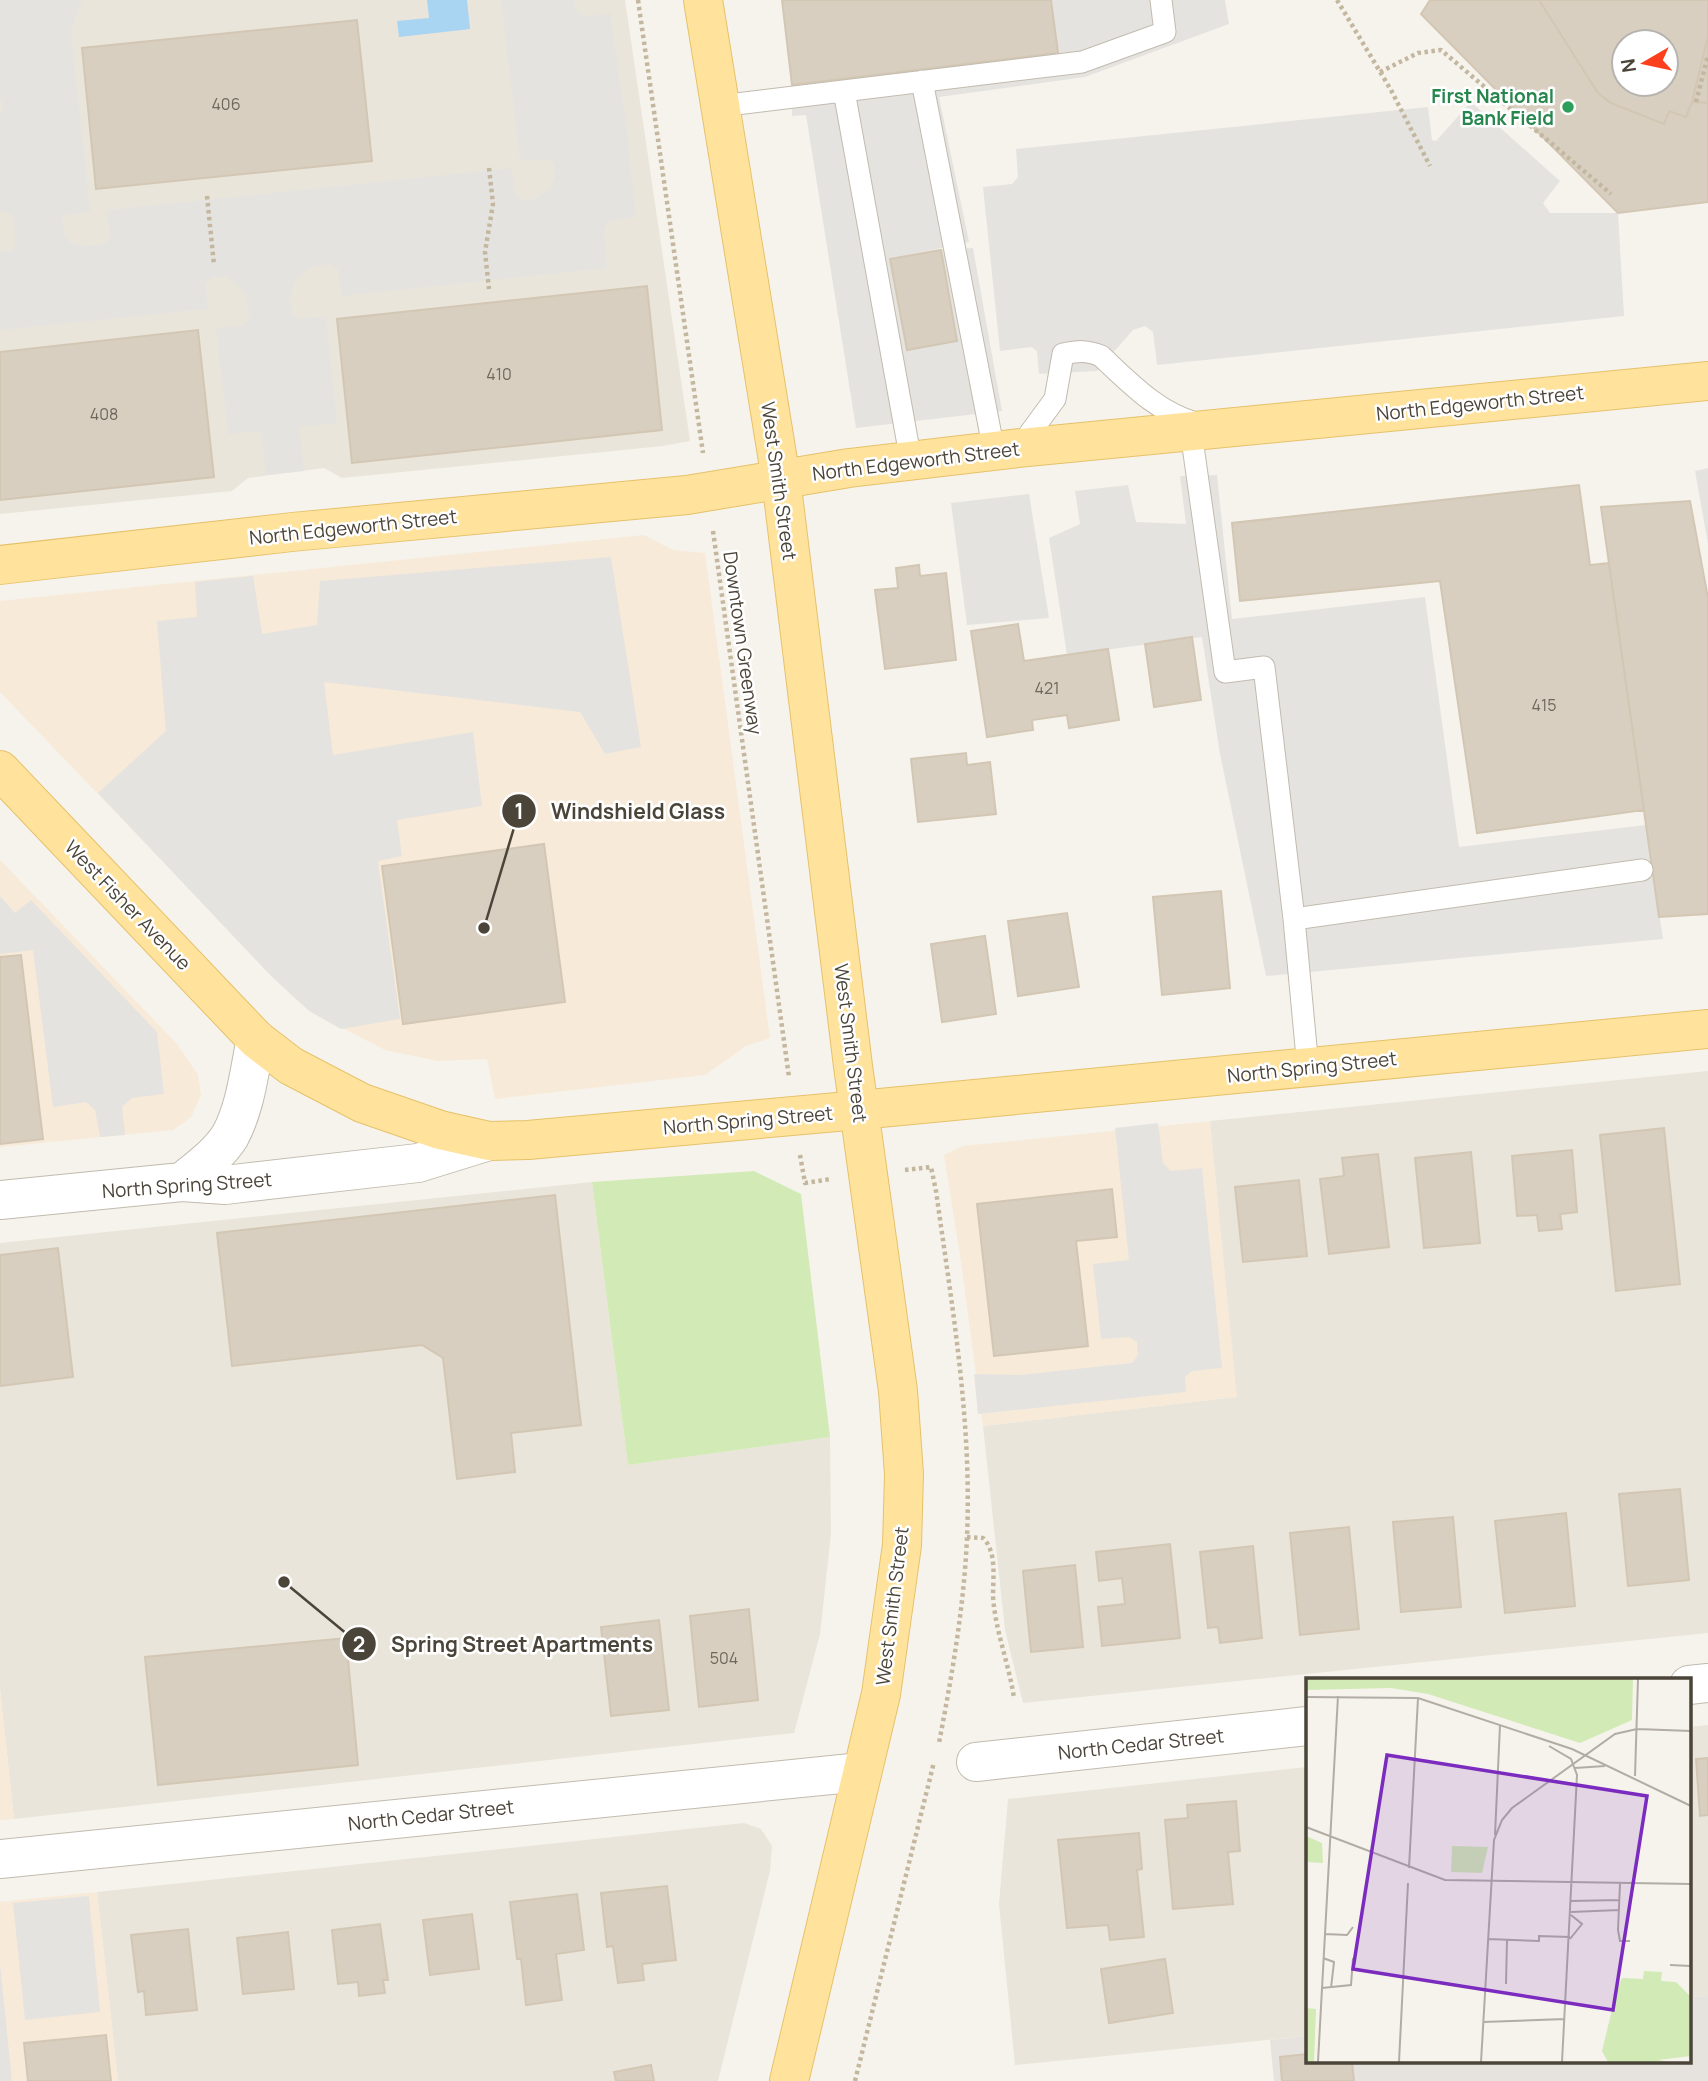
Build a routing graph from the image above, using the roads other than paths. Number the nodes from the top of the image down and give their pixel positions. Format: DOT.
graph roads {
  1 [pos="703,0"];
  2 [pos="1161,0"];
  3 [pos="922,81"];
  4 [pos="844,91"];
  5 [pos="720,106"];
  6 [pos="1708,381"];
  7 [pos="1205,430"];
  8 [pos="1006,450"];
  9 [pos="911,461"];
  10 [pos="781,479"];
  11 [pos="0,565"];
  12 [pos="0,770"];
  13 [pos="1642,870"];
  14 [pos="1294,919"];
  15 [pos="1708,1029"];
  16 [pos="256,1039"];
  17 [pos="1308,1068"];
  18 [pos="859,1111"];
  19 [pos="489,1141"];
  20 [pos="182,1182"];
  21 [pos="0,1200"];
  22 [pos="1708,1683"];
  23 [pos="1690,1685"];
  24 [pos="1306,1726"];
  25 [pos="976,1762"];
  26 [pos="862,1772"];
  27 [pos="0,1859"];
  28 [pos="789,2081"];
  1 -- 5 [label="main road, West Smith Street"];
  2 -- 3 [label="lane"];
  3 -- 4 [label="lane"];
  3 -- 8 [label="lane"];
  4 -- 5 [label="lane"];
  4 -- 9 [label="lane"];
  5 -- 10 [label="main road, West Smith Street"];
  6 -- 7 [label="main road, North Edgeworth Street"];
  7 -- 8 [label="main road, North Edgeworth Street"];
  7 -- 8 [label="lane"];
  7 -- 14 [label="lane"];
  8 -- 9 [label="main road, North Edgeworth Street"];
  9 -- 10 [label="main road, North Edgeworth Street"];
  10 -- 11 [label="main road, North Edgeworth Street"];
  10 -- 18 [label="main road, West Smith Street"];
  12 -- 16 [label="main road, West Fisher Avenue"];
  13 -- 14 [label="lane"];
  14 -- 17 [label="lane"];
  15 -- 17 [label="main road, North Spring Street"];
  16 -- 19 [label="main road, West Fisher Avenue"];
  16 -- 20 [label="street"];
  17 -- 18 [label="main road, North Spring Street"];
  18 -- 19 [label="main road, North Spring Street"];
  18 -- 26 [label="main road, West Smith Street"];
  19 -- 20 [label="street, North Spring Street"];
  20 -- 21 [label="street, North Spring Street"];
  22 -- 23 [label="street"];
  24 -- 25 [label="street, North Cedar Street"];
  26 -- 27 [label="street, North Cedar Street"];
  26 -- 28 [label="main road, West Smith Street"];
}
